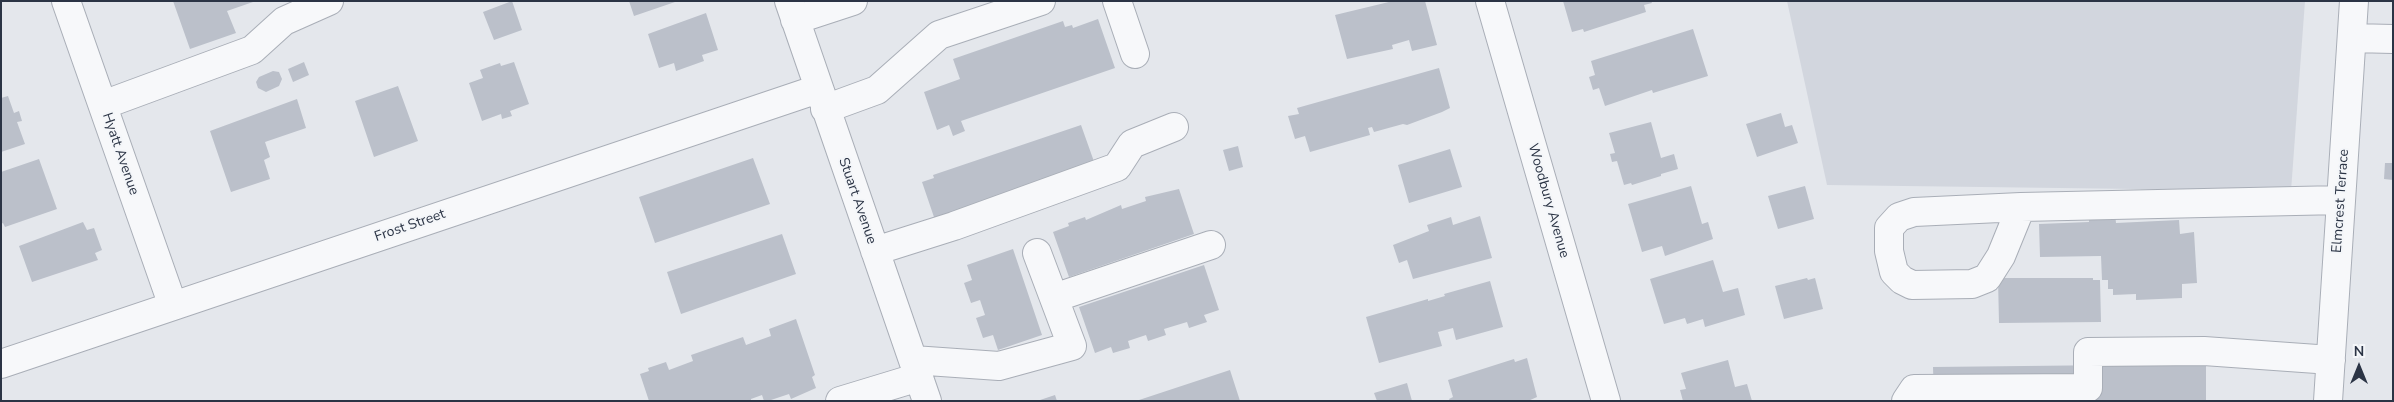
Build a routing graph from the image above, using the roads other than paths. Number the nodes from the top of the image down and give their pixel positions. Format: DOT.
graph roads {
  1 [pos="66,1"];
  2 [pos="329,1"];
  3 [pos="852,1"];
  4 [pos="1041,1"];
  5 [pos="1117,1"];
  6 [pos="1490,1"];
  7 [pos="2354,1"];
  8 [pos="792,11"];
  9 [pos="2352,38"];
  10 [pos="2393,39"];
  11 [pos="1135,54"];
  12 [pos="822,99"];
  13 [pos="103,105"];
  14 [pos="1174,127"];
  15 [pos="2341,200"];
  16 [pos="2020,207"];
  17 [pos="1211,244"];
  18 [pos="874,251"];
  19 [pos="1037,253"];
  20 [pos="1054,298"];
  21 [pos="173,306"];
  22 [pos="2331,360"];
  23 [pos="1,364"];
  24 [pos="919,379"];
  25 [pos="840,401"];
  26 [pos="1606,401"];
  27 [pos="1906,401"];
  28 [pos="2328,401"];
  1 -- 13 [label="street, Hyatt Avenue"];
  2 -- 13 [label="street"];
  3 -- 8 [label="street"];
  4 -- 12 [label="street, Frost Street"];
  5 -- 11 [label="street"];
  6 -- 26 [label="street, Woodbury Avenue"];
  7 -- 9 [label="street, Elmcrest Terrace"];
  8 -- 12 [label="street, Stuart Avenue"];
  9 -- 10 [label="street"];
  9 -- 15 [label="street, Elmcrest Terrace"];
  12 -- 18 [label="street, Stuart Avenue"];
  12 -- 21 [label="street, Frost Street"];
  13 -- 21 [label="street, Hyatt Avenue"];
  14 -- 18 [label="street"];
  15 -- 16 [label="street"];
  15 -- 22 [label="street, Elmcrest Terrace"];
  16 -- 16 [label="street"];
  17 -- 20 [label="street"];
  18 -- 24 [label="street, Stuart Avenue"];
  19 -- 20 [label="street"];
  20 -- 24 [label="street"];
  21 -- 23 [label="street, Frost Street"];
  22 -- 27 [label="street"];
  22 -- 28 [label="street, Elmcrest Terrace"];
  24 -- 25 [label="street"];
}
